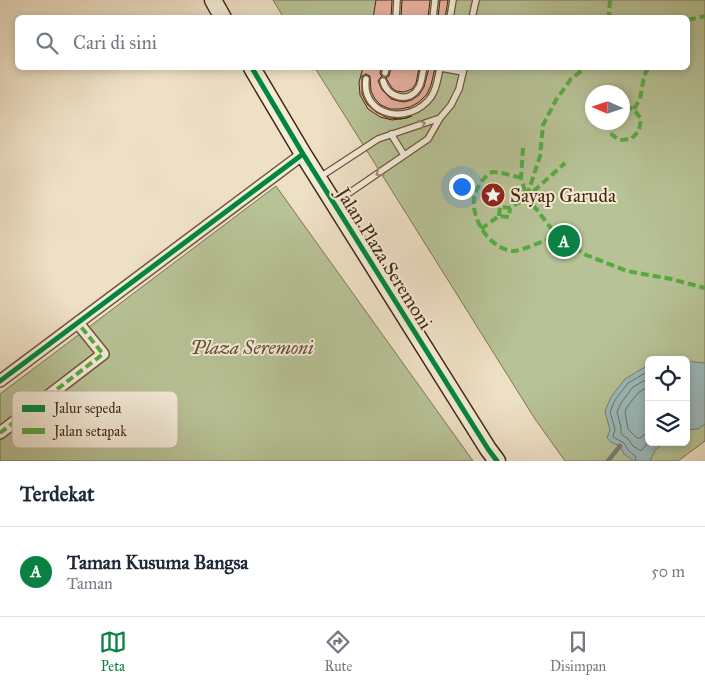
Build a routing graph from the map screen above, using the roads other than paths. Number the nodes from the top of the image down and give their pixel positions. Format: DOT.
graph roads {
  1 [pos="213,0"];
  2 [pos="397,0"];
  3 [pos="435,0"];
  4 [pos="453,0"];
  5 [pos="476,0"];
  6 [pos="222,15"];
  7 [pos="396,15"];
  8 [pos="433,15"];
  9 [pos="450,15"];
  10 [pos="473,15"];
  11 [pos="253,70"];
  12 [pos="423,70"];
  13 [pos="440,70"];
  14 [pos="463,70"];
  15 [pos="366,79"];
  16 [pos="383,81"];
  17 [pos="440,118"];
  18 [pos="391,134"];
  19 [pos="302,154"];
  20 [pos="404,155"];
  21 [pos="317,178"];
  22 [pos="333,203"];
  23 [pos="78,323"];
  24 [pos="0,382"];
  25 [pos="55,391"];
  26 [pos="12,424"];
  27 [pos="0,433"];
  28 [pos="497,461"];
  1 -- 6 [label="street"];
  2 -- 7 [label="lane"];
  3 -- 8 [label="lane"];
  4 -- 9 [label="lane"];
  5 -- 10 [label="lane"];
  11 -- 19 [label="street, Jalan Plaza Seremoni"];
  12 -- 16 [label="lane"];
  13 -- 15 [label="lane"];
  14 -- 17 [label="lane"];
  18 -- 17 [label="lane, one-way"];
  17 -- 20 [label="lane"];
  18 -- 20 [label="lane"];
  18 -- 21 [label="lane"];
  19 -- 21 [label="street, Jalan Plaza Seremoni"];
  19 -- 23 [label="street"];
  20 -- 22 [label="lane, one-way"];
  21 -- 22 [label="street, Jalan Plaza Seremoni"];
  22 -- 28 [label="street, Jalan Plaza Seremoni"];
  23 -- 24 [label="street"];
  23 -- 25 [label="street"];
  26 -- 27 [label="street"];
}
